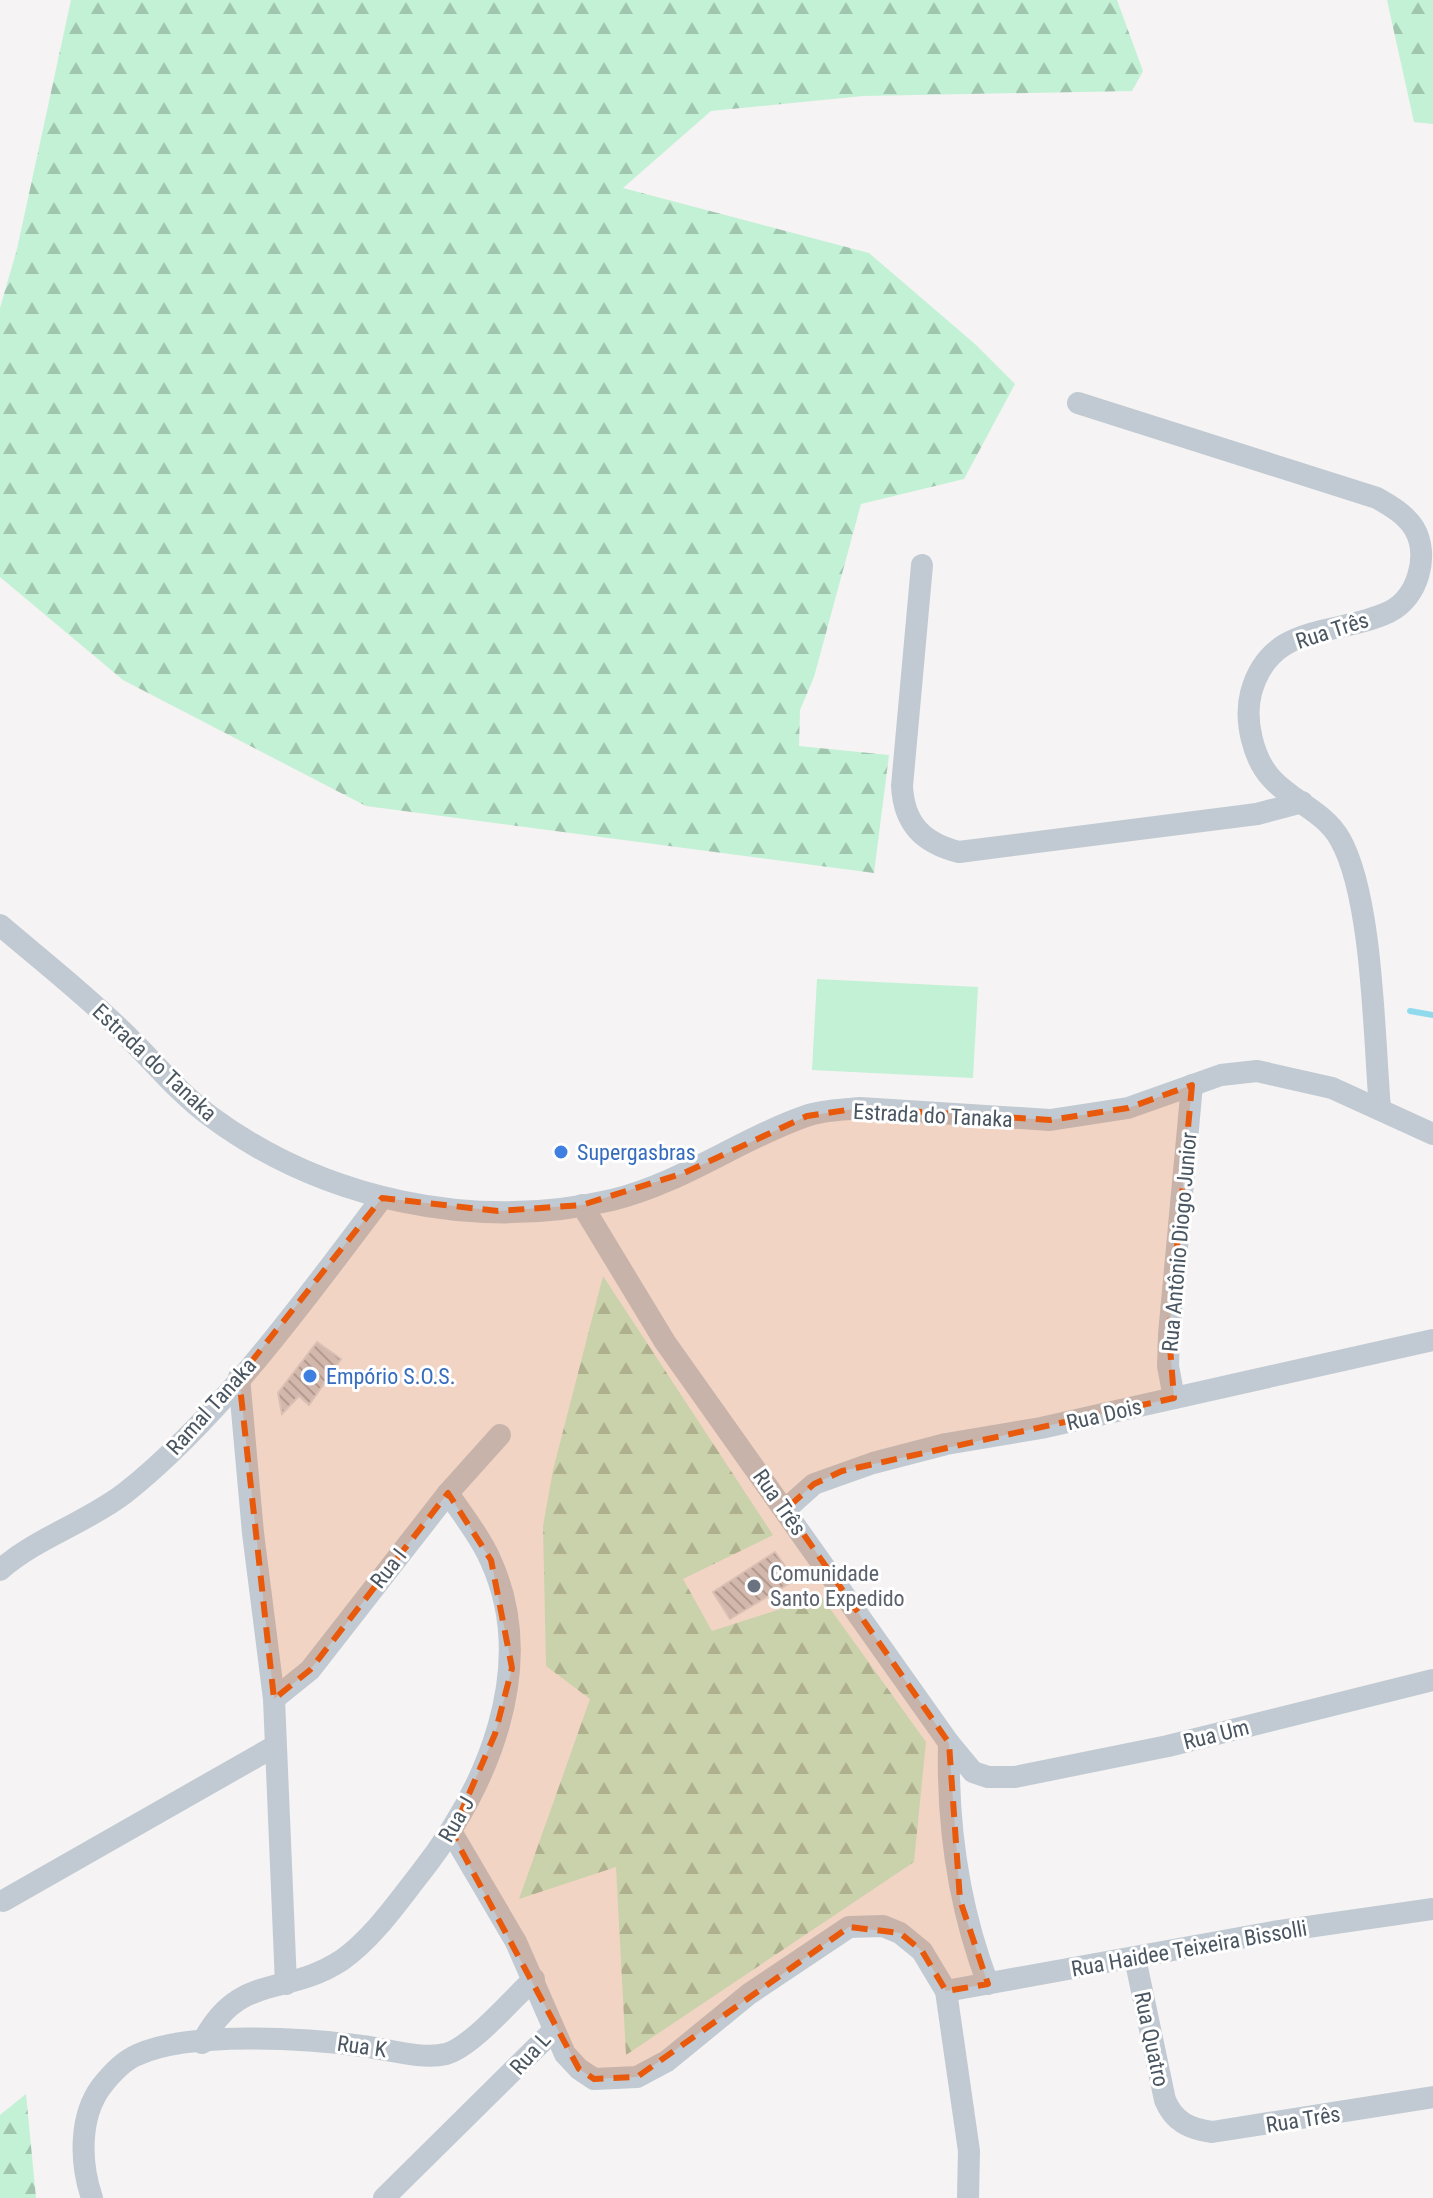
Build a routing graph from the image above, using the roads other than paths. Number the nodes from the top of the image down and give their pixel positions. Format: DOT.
graph roads {
  1 [pos="1078,403"];
  2 [pos="922,565"];
  3 [pos="1302,802"];
  4 [pos="0,925"];
  5 [pos="1192,1085"];
  6 [pos="1380,1109"];
  7 [pos="1433,1134"];
  8 [pos="382,1198"];
  9 [pos="582,1205"];
  10 [pos="1433,1340"];
  11 [pos="239,1377"];
  12 [pos="1174,1398"];
  13 [pos="500,1435"];
  14 [pos="448,1493"];
  15 [pos="786,1509"];
  16 [pos="0,1570"];
  17 [pos="1433,1680"];
  18 [pos="274,1699"];
  19 [pos="949,1743"];
  20 [pos="275,1746"];
  21 [pos="998,1778"];
  22 [pos="452,1833"];
  23 [pos="3,1901"];
  24 [pos="1433,1909"];
  25 [pos="1135,1958"];
  26 [pos="534,1979"];
  27 [pos="286,1984"];
  28 [pos="988,1984"];
  29 [pos="946,1991"];
  30 [pos="554,2030"];
  31 [pos="202,2043"];
  32 [pos="1433,2097"];
  33 [pos="1174,2118"];
  34 [pos="92,2198"];
  35 [pos="384,2198"];
  36 [pos="968,2198"];
  1 -- 3 [label="street, Rua Três"];
  2 -- 3 [label="street"];
  3 -- 6 [label="street, Rua Três"];
  4 -- 8 [label="street, Estrada do Tanaka"];
  5 -- 6 [label="street, Estrada do Tanaka"];
  5 -- 9 [label="street, Estrada do Tanaka"];
  5 -- 12 [label="street, Rua Antônio Diogo Junior"];
  6 -- 7 [label="street, Estrada do Tanaka"];
  8 -- 9 [label="street, Estrada do Tanaka"];
  8 -- 11 [label="street, Ramal Tanaka"];
  9 -- 15 [label="street, Rua Três"];
  10 -- 12 [label="street, Rua Dois"];
  11 -- 16 [label="street, Ramal Tanaka"];
  11 -- 18 [label="street"];
  12 -- 15 [label="street, Rua Dois"];
  13 -- 14 [label="street, Rua I"];
  14 -- 18 [label="street, Rua I"];
  14 -- 22 [label="street, Rua J"];
  15 -- 19 [label="street, Rua Três"];
  17 -- 21 [label="street, Rua Um"];
  18 -- 20 [label="street"];
  19 -- 21 [label="street, Rua Três"];
  19 -- 28 [label="street"];
  20 -- 23 [label="street"];
  20 -- 27 [label="street"];
  22 -- 26 [label="street, Rua L"];
  22 -- 27 [label="street, Rua J"];
  24 -- 25 [label="street, Rua Haidee Teixeira Bissolli"];
  25 -- 28 [label="street, Rua Haidee Teixeira Bissolli"];
  25 -- 33 [label="street, Rua Quatro"];
  26 -- 30 [label="street, Rua L"];
  26 -- 31 [label="street, Rua K"];
  27 -- 31 [label="street, Rua J"];
  28 -- 29 [label="street, Rua Haidee Teixeira Bissolli"];
  29 -- 30 [label="street"];
  29 -- 36 [label="street"];
  30 -- 35 [label="street, Rua L"];
  31 -- 34 [label="street, Rua K"];
  32 -- 33 [label="street, Rua Três"];
}
